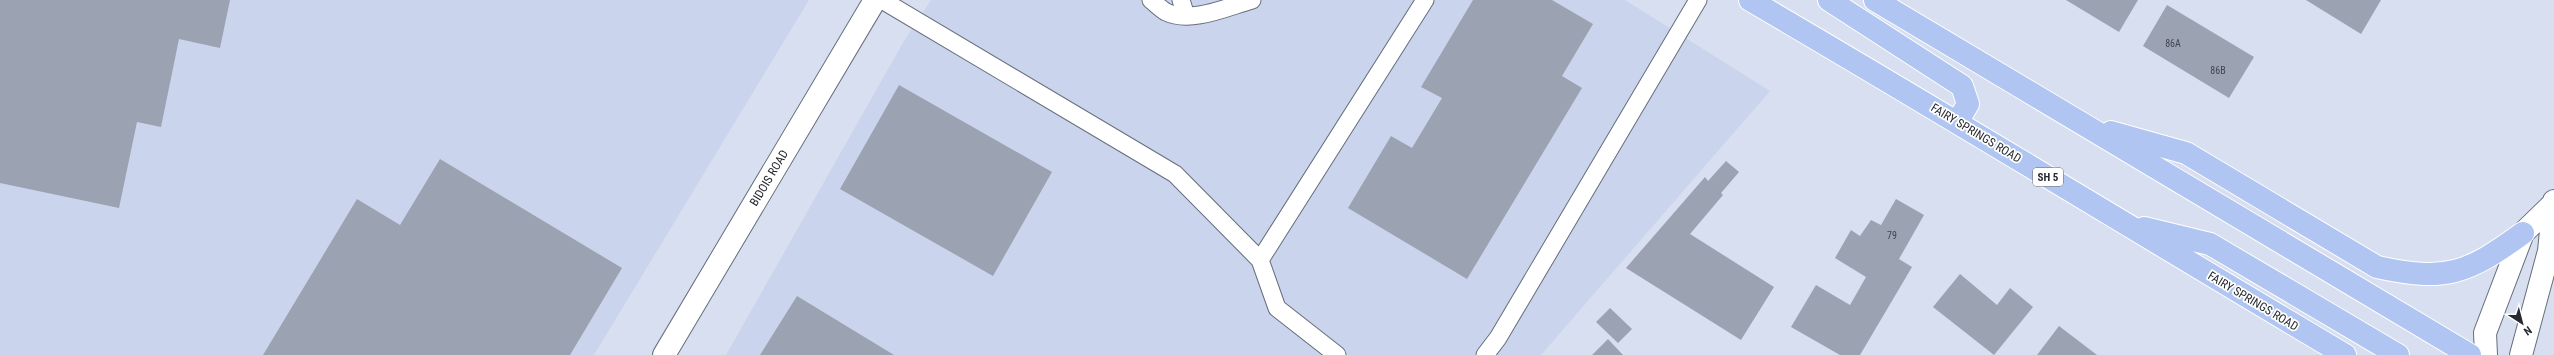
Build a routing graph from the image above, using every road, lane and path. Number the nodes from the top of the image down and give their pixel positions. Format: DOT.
graph roads {
  1 [pos="875,0"];
  2 [pos="882,0"];
  3 [pos="1151,0"];
  4 [pos="1181,0"];
  5 [pos="1252,0"];
  6 [pos="1425,0"];
  7 [pos="1698,0"];
  8 [pos="1750,0"];
  9 [pos="1829,0"];
  10 [pos="1875,0"];
  11 [pos="1186,16"];
  12 [pos="1958,121"];
  13 [pos="2082,124"];
  14 [pos="2554,202"];
  15 [pos="2123,224"];
  16 [pos="2523,233"];
  17 [pos="1260,260"];
  18 [pos="2519,354"];
  19 [pos="664,355"];
  20 [pos="1337,355"];
  21 [pos="1485,355"];
  22 [pos="2345,355"];
  23 [pos="2398,355"];
  24 [pos="2470,355"];
  25 [pos="2486,355"];
  1 -- 19 [label="street, BIDOIS ROAD"];
  2 -- 17 [label="lane"];
  3 -- 11 [label="lane"];
  4 -- 11 [label="lane"];
  5 -- 11 [label="lane"];
  6 -- 17 [label="lane"];
  7 -- 21 [label="lane"];
  8 -- 12 [label="highway, FAIRY SPRINGS ROAD / SH 5"];
  9 -- 12 [label="highway"];
  10 -- 13 [label="highway"];
  12 -- 15 [label="highway, FAIRY SPRINGS ROAD / SH 5"];
  13 -- 16 [label="highway"];
  13 -- 24 [label="highway"];
  14 -- 16 [label="street"];
  14 -- 18 [label="street"];
  15 -- 22 [label="highway, FAIRY SPRINGS ROAD / SH 5"];
  15 -- 23 [label="highway, SH 5"];
  16 -- 25 [label="street"];
  17 -- 20 [label="lane"];
}
